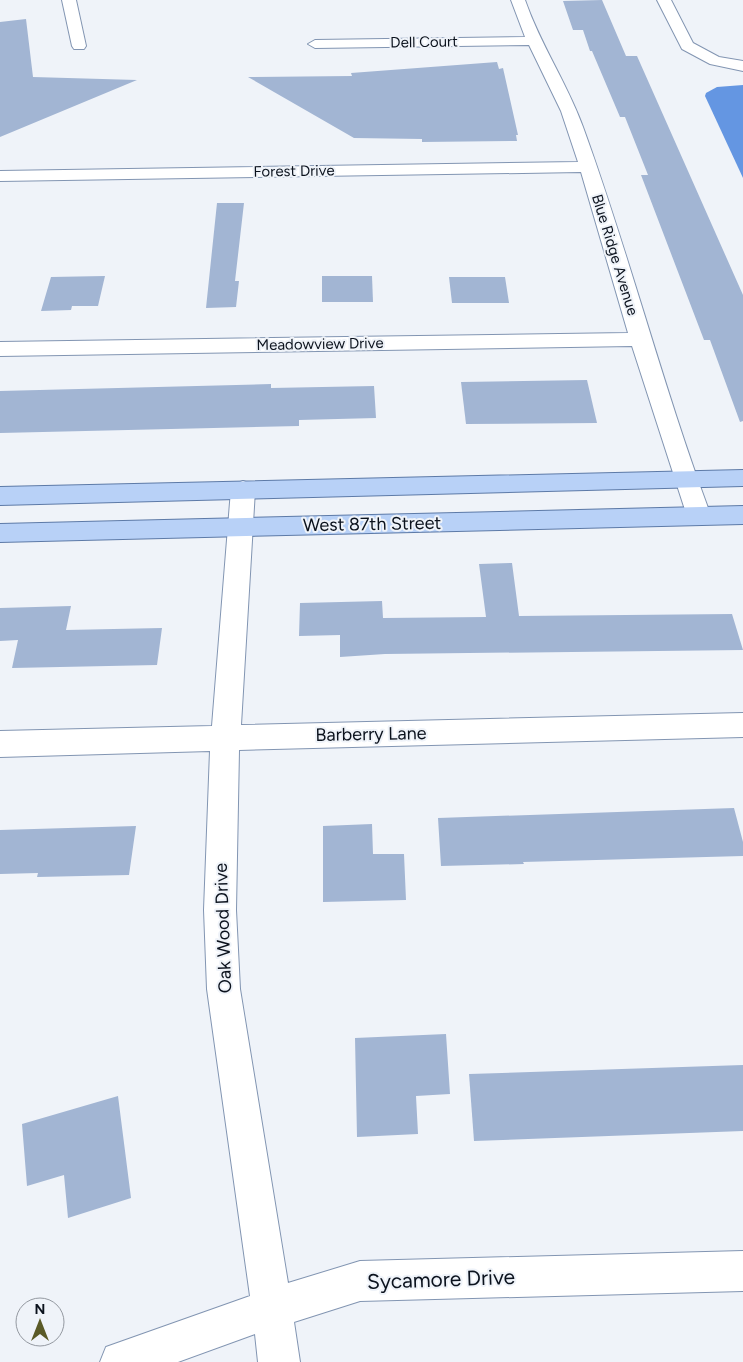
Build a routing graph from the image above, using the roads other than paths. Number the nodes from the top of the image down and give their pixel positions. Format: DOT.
graph roads {
  1 [pos="69,0"];
  2 [pos="518,0"];
  3 [pos="664,0"];
  4 [pos="533,41"];
  5 [pos="314,44"];
  6 [pos="79,46"];
  7 [pos="743,66"];
  8 [pos="588,167"];
  9 [pos="0,176"];
  10 [pos="640,339"];
  11 [pos="0,349"];
  12 [pos="743,478"];
  13 [pos="685,479"];
  14 [pos="243,490"];
  15 [pos="0,496"];
  16 [pos="743,515"];
  17 [pos="699,516"];
  18 [pos="241,528"];
  19 [pos="0,533"];
  20 [pos="743,725"];
  21 [pos="226,738"];
  22 [pos="0,744"];
  23 [pos="743,1271"];
  24 [pos="273,1308"];
  25 [pos="121,1362"];
  26 [pos="279,1362"];
  1 -- 6 [label="street"];
  2 -- 4 [label="street, Blue Ridge Avenue"];
  3 -- 7 [label="street"];
  4 -- 5 [label="street, Dell Court"];
  4 -- 8 [label="street, Blue Ridge Avenue"];
  8 -- 9 [label="street, Forest Drive"];
  8 -- 10 [label="street, Blue Ridge Avenue"];
  10 -- 11 [label="street, Meadowview Drive"];
  10 -- 13 [label="street, Blue Ridge Avenue"];
  12 -- 13 [label="main road, West 87th Street"];
  13 -- 14 [label="main road, West 87th Street"];
  13 -- 17 [label="street, Blue Ridge Avenue"];
  14 -- 15 [label="main road, West 87th Street"];
  14 -- 18 [label="street, Oak Wood Drive"];
  16 -- 17 [label="main road, West 87th Street"];
  17 -- 18 [label="main road, West 87th Street"];
  18 -- 19 [label="main road, West 87th Street"];
  18 -- 21 [label="street, Oak Wood Drive"];
  20 -- 21 [label="street, Barberry Lane"];
  21 -- 22 [label="street, Barberry Lane"];
  21 -- 24 [label="street, Oak Wood Drive"];
  23 -- 24 [label="street, Sycamore Drive"];
  24 -- 25 [label="street, Sycamore Drive"];
  24 -- 26 [label="street, Oak Wood Drive"];
}
